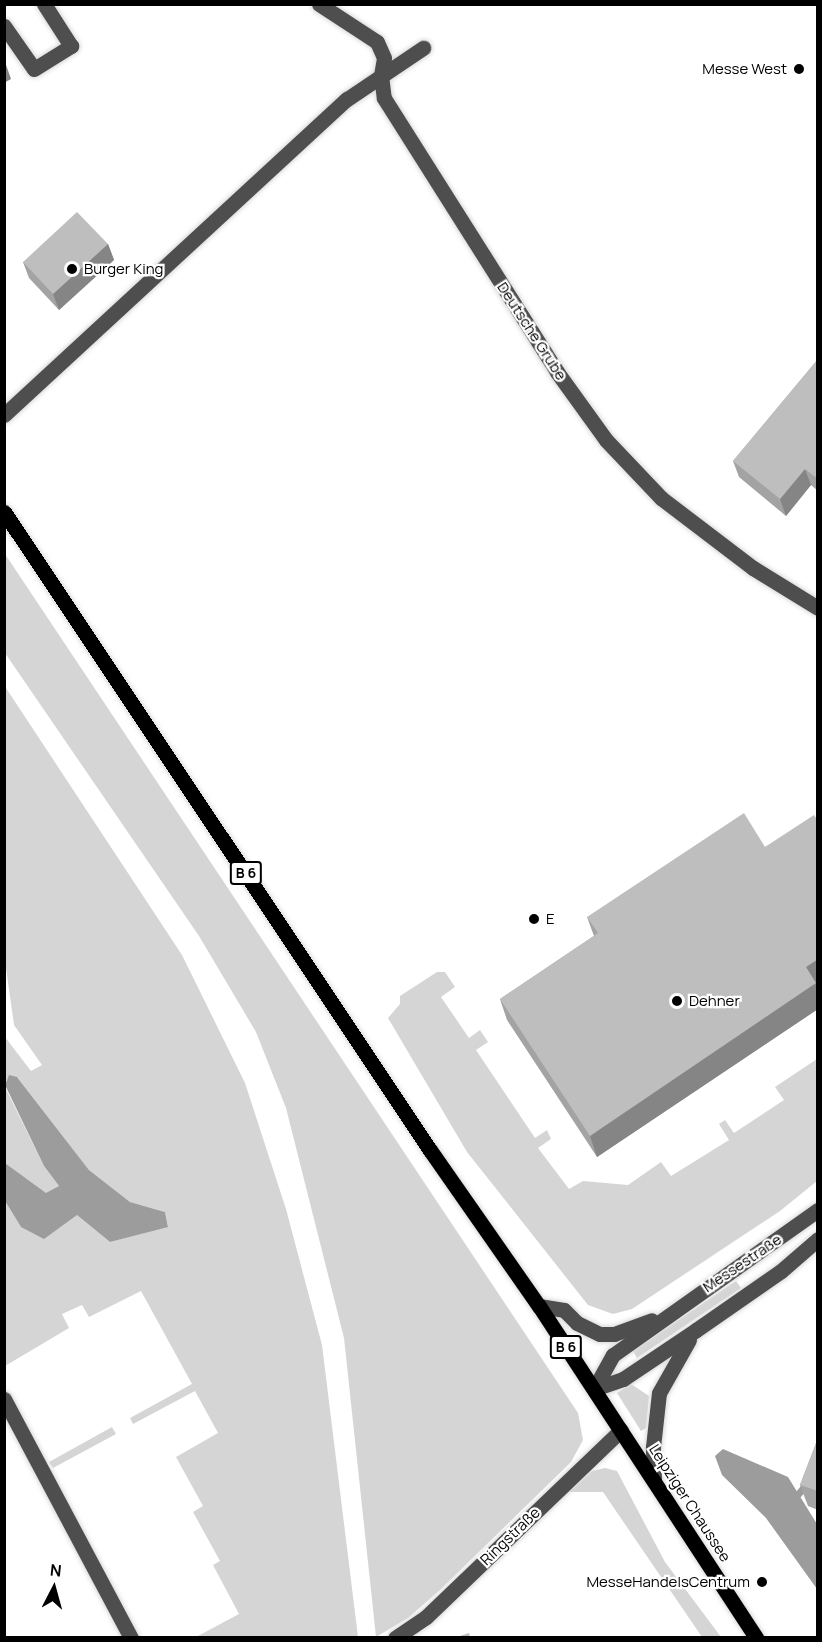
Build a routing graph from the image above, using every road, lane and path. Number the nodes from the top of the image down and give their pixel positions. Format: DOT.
graph roads {
  1 [pos="44,4"];
  2 [pos="319,4"];
  3 [pos="4,26"];
  4 [pos="423,48"];
  5 [pos="381,75"];
  6 [pos="4,415"];
  7 [pos="4,512"];
  8 [pos="818,608"];
  9 [pos="818,1210"];
  10 [pos="818,1239"];
  11 [pos="539,1306"];
  12 [pos="666,1315"];
  13 [pos="696,1330"];
  14 [pos="594,1389"];
  15 [pos="4,1399"];
  16 [pos="621,1430"];
  17 [pos="654,1479"];
  18 [pos="131,1638"];
  19 [pos="395,1638"];
  20 [pos="756,1638"];
  1 -- 3 [label="street"];
  2 -- 5 [label="street, Deutsche Grube"];
  4 -- 5 [label="street"];
  5 -- 6 [label="street"];
  5 -- 8 [label="street, Deutsche Grube"];
  7 -- 11 [label="main road, B 6"];
  9 -- 12 [label="street, Messestraße"];
  10 -- 13 [label="street, Messestraße"];
  11 -- 12 [label="street, Messestraße"];
  11 -- 14 [label="main road, B 6"];
  12 -- 14 [label="street, Messestraße"];
  13 -- 14 [label="street, Messestraße"];
  13 -- 17 [label="street, Messestraße"];
  14 -- 16 [label="main road, Leipziger Chaussee / B 6"];
  15 -- 18 [label="street"];
  16 -- 17 [label="main road, Leipziger Chaussee / B 6"];
  16 -- 19 [label="street, Ringstraße"];
  17 -- 20 [label="main road, Leipziger Chaussee / B 6"];
}
